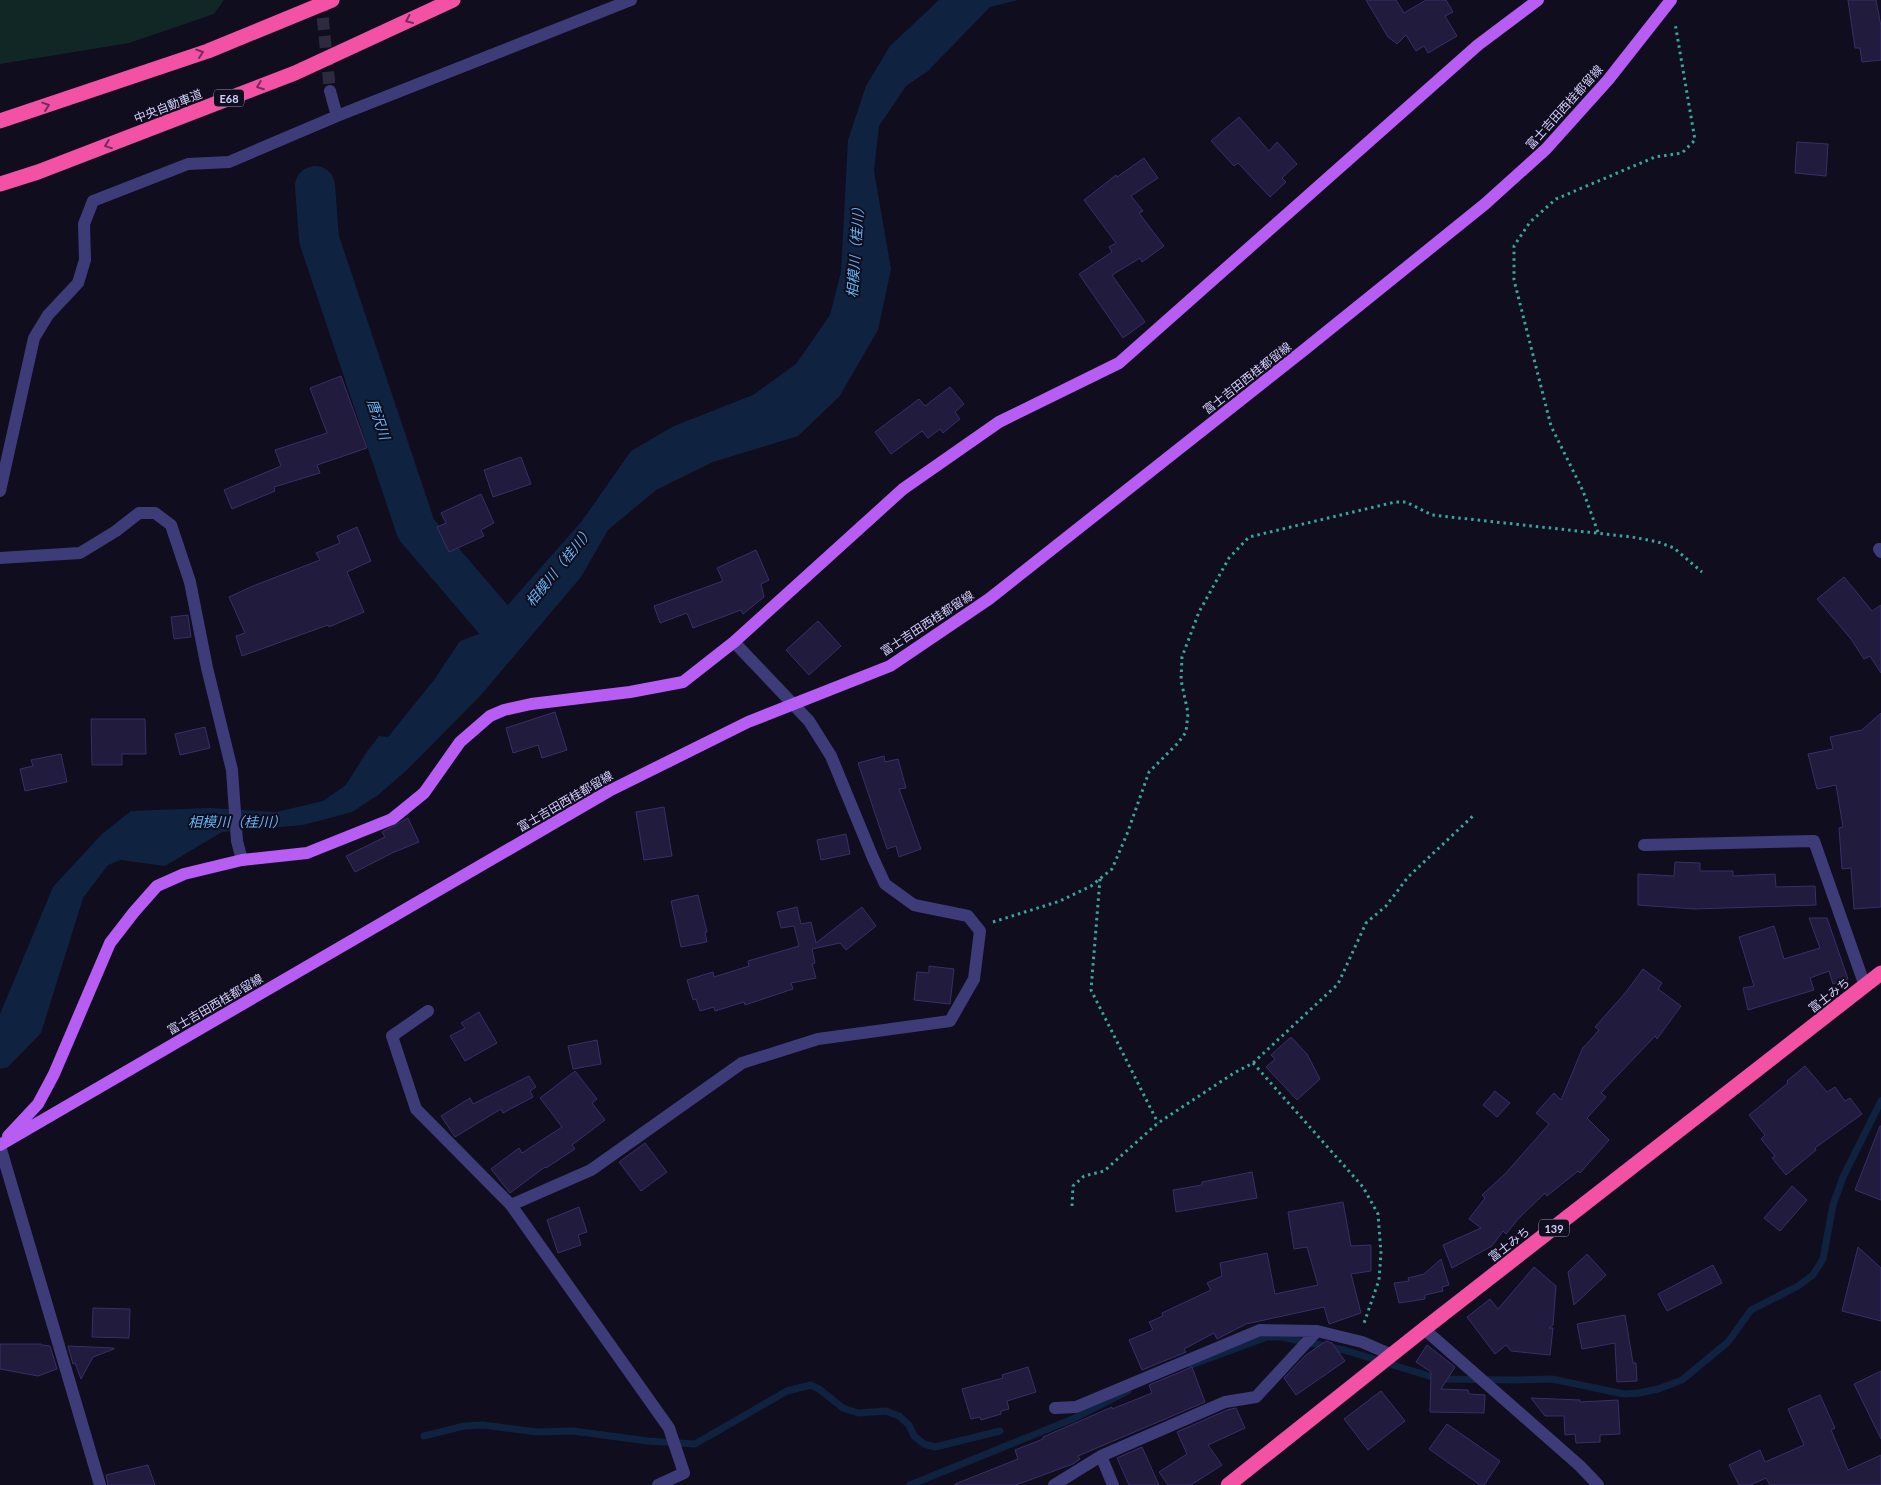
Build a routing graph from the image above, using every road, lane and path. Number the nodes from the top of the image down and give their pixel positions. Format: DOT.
graph roads {
  1 [pos="332,0"];
  2 [pos="453,0"];
  3 [pos="631,0"];
  4 [pos="1538,0"];
  5 [pos="1671,0"];
  6 [pos="1674,19"];
  7 [pos="330,91"];
  8 [pos="337,116"];
  9 [pos="0,122"];
  10 [pos="0,184"];
  11 [pos="0,491"];
  12 [pos="1598,533"];
  13 [pos="0,558"];
  14 [pos="1702,572"];
  15 [pos="734,642"];
  16 [pos="1475,814"];
  17 [pos="1644,844"];
  18 [pos="242,860"];
  19 [pos="1100,878"];
  20 [pos="991,923"];
  21 [pos="1881,973"];
  22 [pos="1865,986"];
  23 [pos="428,1011"];
  24 [pos="1253,1063"];
  25 [pos="1158,1123"];
  26 [pos="0,1145"];
  27 [pos="511,1205"];
  28 [pos="1072,1206"];
  29 [pos="1424,1329"];
  30 [pos="1317,1331"];
  31 [pos="1358,1341"];
  32 [pos="1392,1355"];
  33 [pos="1055,1408"];
  34 [pos="1101,1456"];
  35 [pos="100,1485"];
  36 [pos="658,1485"];
  37 [pos="1054,1485"];
  38 [pos="1114,1485"];
  39 [pos="1228,1485"];
  40 [pos="1598,1485"];
  9 -- 1 [label="highway, one-way"];
  2 -- 10 [label="highway, 中央自動車道 / E68, one-way"];
  3 -- 8 [label="street"];
  4 -- 15 [label="main road"];
  5 -- 26 [label="main road, 富士吉田西桂都留線"];
  6 -- 12 [label="path"];
  7 -- 8 [label="street"];
  8 -- 11 [label="street"];
  12 -- 14 [label="path"];
  12 -- 19 [label="path"];
  13 -- 18 [label="street"];
  15 -- 18 [label="main road"];
  15 -- 27 [label="street"];
  16 -- 24 [label="path"];
  17 -- 22 [label="street"];
  18 -- 26 [label="main road"];
  19 -- 20 [label="path"];
  19 -- 25 [label="path"];
  21 -- 22 [label="highway, 富士みち / 139"];
  22 -- 29 [label="highway, 富士みち / 139"];
  23 -- 27 [label="street"];
  24 -- 25 [label="path"];
  24 -- 31 [label="path"];
  25 -- 28 [label="path"];
  26 -- 35 [label="street"];
  27 -- 36 [label="street"];
  29 -- 32 [label="highway, 富士みち / 139"];
  29 -- 40 [label="street"];
  30 -- 31 [label="street"];
  30 -- 33 [label="street"];
  30 -- 34 [label="street"];
  31 -- 32 [label="street"];
  32 -- 39 [label="highway, 富士みち / 139"];
  34 -- 37 [label="street"];
  34 -- 38 [label="street"];
}
